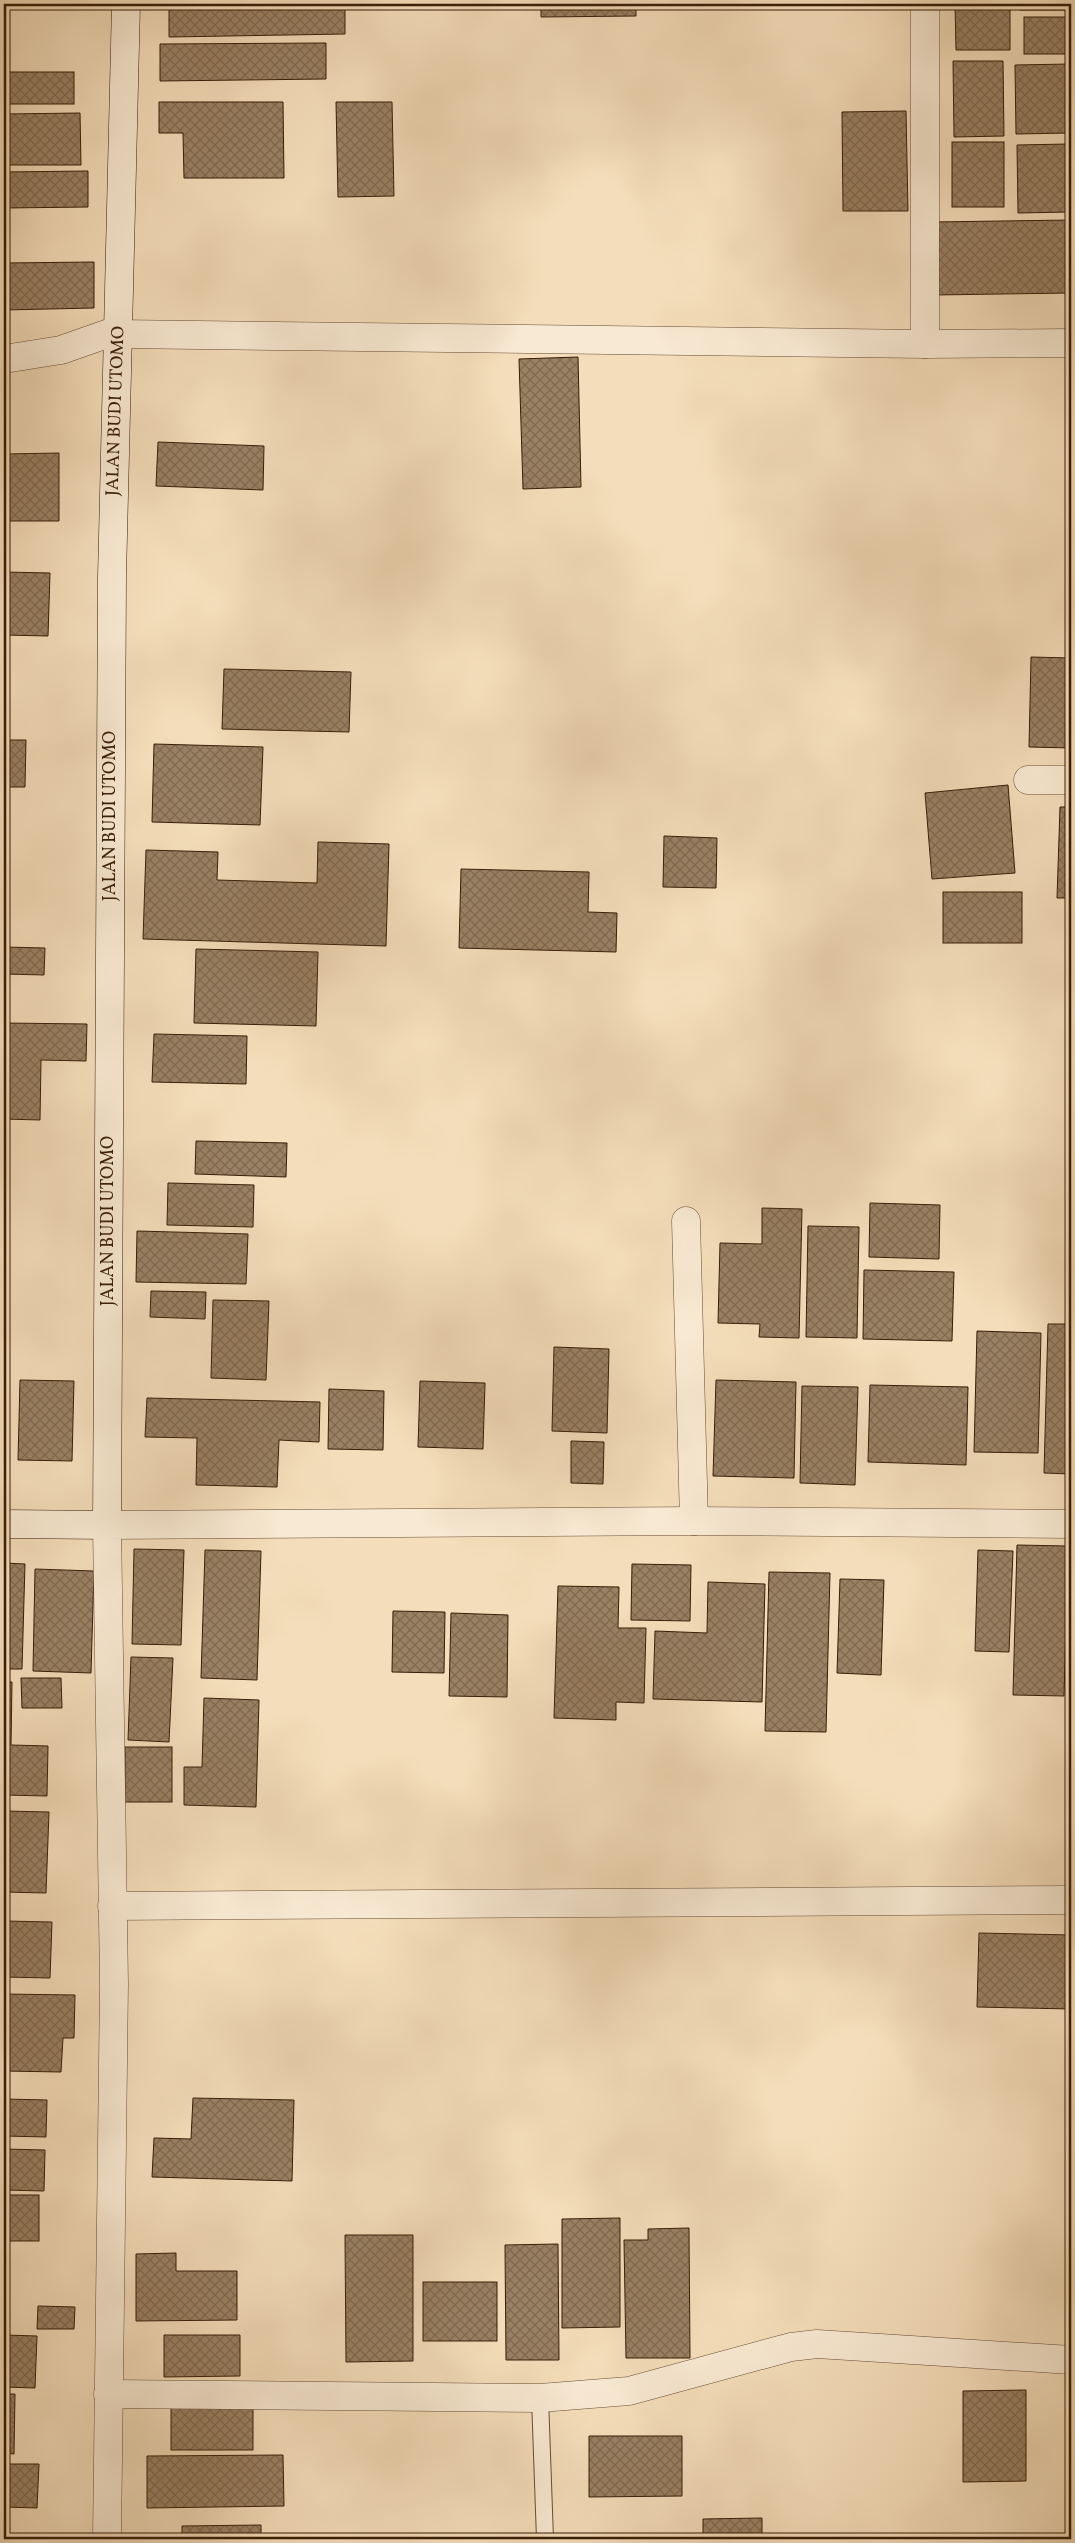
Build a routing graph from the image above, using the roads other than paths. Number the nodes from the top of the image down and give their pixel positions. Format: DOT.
graph roads {
  1 [pos="126,4"];
  2 [pos="925,4"];
  3 [pos="118,332"];
  4 [pos="1071,343"];
  5 [pos="925,344"];
  6 [pos="4,359"];
  7 [pos="1028,780"];
  8 [pos="1071,780"];
  9 [pos="686,1221"];
  10 [pos="694,1521"];
  11 [pos="4,1524"];
  12 [pos="1071,1524"];
  13 [pos="106,1525"];
  14 [pos="1071,1900"];
  15 [pos="112,1906"];
  16 [pos="1071,2360"];
  17 [pos="108,2394"];
  18 [pos="540,2398"];
  19 [pos="107,2539"];
  20 [pos="545,2539"];
  1 -- 3 [label="street, JALAN BUDI UTOMO"];
  2 -- 5 [label="street"];
  3 -- 5 [label="street"];
  3 -- 6 [label="street"];
  3 -- 13 [label="street, JALAN BUDI UTOMO"];
  4 -- 5 [label="street"];
  7 -- 8 [label="street"];
  9 -- 10 [label="street"];
  10 -- 12 [label="street"];
  10 -- 13 [label="street"];
  11 -- 13 [label="street"];
  13 -- 15 [label="street, JALAN BUDI UTOMO"];
  14 -- 15 [label="street"];
  15 -- 17 [label="street, JALAN BUDI UTOMO"];
  16 -- 18 [label="street"];
  17 -- 18 [label="street"];
  17 -- 19 [label="street, JALAN BUDI UTOMO"];
  18 -- 20 [label="lane"];
}
